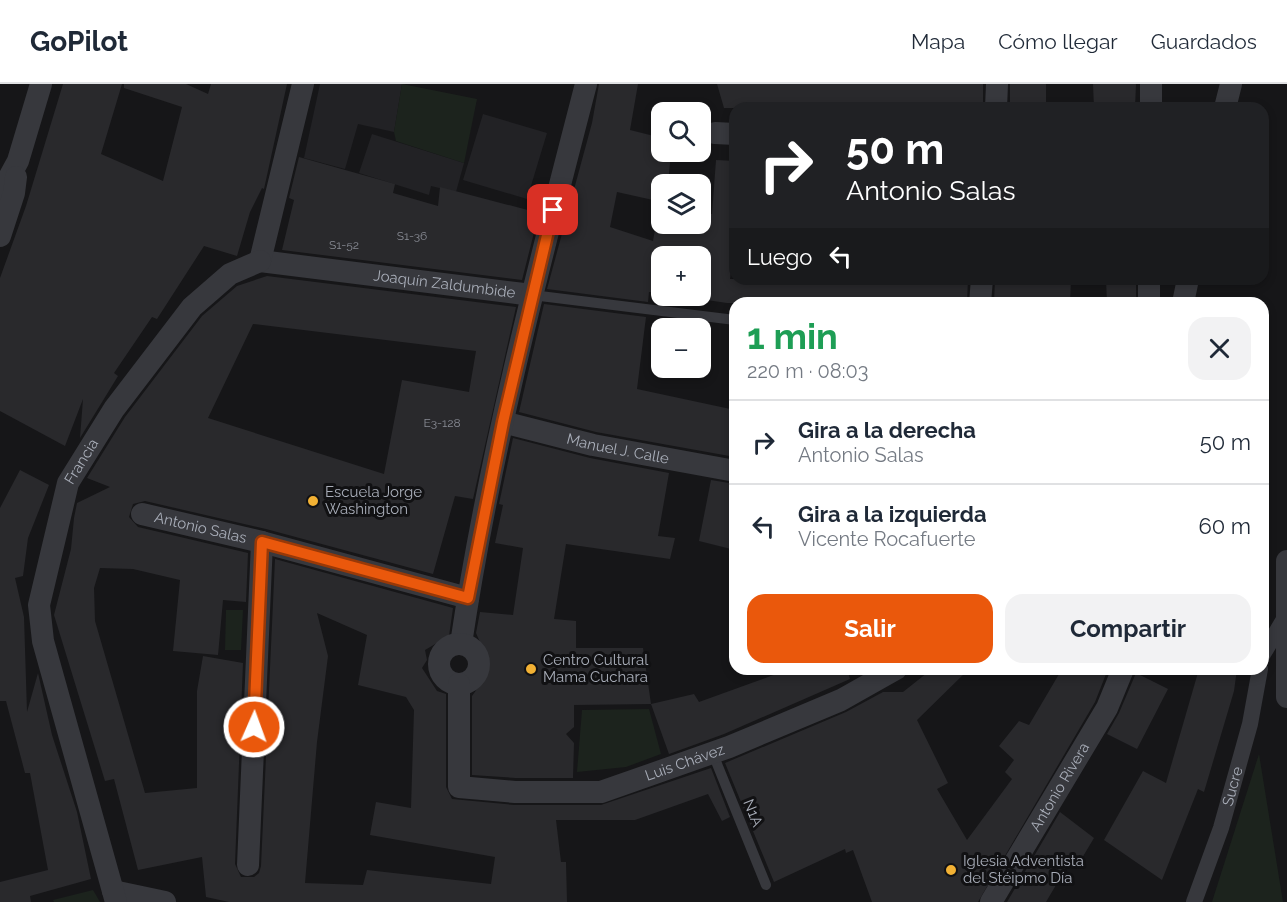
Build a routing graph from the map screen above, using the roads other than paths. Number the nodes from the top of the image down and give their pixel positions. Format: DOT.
graph roads {
  1 [pos="41,84"];
  2 [pos="303,84"];
  3 [pos="586,84"];
  4 [pos="997,84"];
  5 [pos="1151,84"];
  6 [pos="1231,84"];
  7 [pos="996,102"];
  8 [pos="1151,102"];
  9 [pos="1226,102"];
  10 [pos="18,161"];
  11 [pos="0,194"];
  12 [pos="0,236"];
  13 [pos="260,261"];
  14 [pos="532,295"];
  15 [pos="729,320"];
  16 [pos="503,422"];
  17 [pos="729,470"];
  18 [pos="142,514"];
  19 [pos="262,542"];
  20 [pos="1287,561"];
  21 [pos="468,598"];
  22 [pos="1286,616"];
  23 [pos="1269,644"];
  24 [pos="885,675"];
  25 [pos="1121,675"];
  26 [pos="1259,675"];
  27 [pos="1287,697"];
  28 [pos="713,753"];
  29 [pos="248,865"];
  30 [pos="766,885"];
  31 [pos="114,896"];
  32 [pos="165,902"];
  33 [pos="991,902"];
  34 [pos="1194,902"];
  1 -- 10 [label="street"];
  2 -- 13 [label="street"];
  3 -- 14 [label="street"];
  4 -- 7 [label="street"];
  5 -- 8 [label="street"];
  6 -- 9 [label="street"];
  10 -- 11 [label="street"];
  10 -- 12 [label="street"];
  13 -- 14 [label="street, Joaquín Zaldumbide"];
  13 -- 31 [label="street, Francia"];
  14 -- 15 [label="lane, Joaquín Zaldumbide"];
  14 -- 16 [label="street"];
  16 -- 17 [label="street, Manuel J. Calle"];
  16 -- 21 [label="street"];
  18 -- 19 [label="street, Antonio Salas"];
  19 -- 21 [label="street, Antonio Salas"];
  19 -- 29 [label="street"];
  20 -- 22 [label="street"];
  21 -- 28 [label="street, Luis Chávez"];
  22 -- 23 [label="street"];
  22 -- 27 [label="street"];
  24 -- 28 [label="street, Luis Chávez"];
  25 -- 33 [label="street, Antonio Rivera"];
  26 -- 34 [label="street, Sucre"];
  28 -- 30 [label="lane, N1A"];
  31 -- 32 [label="street"];
}
